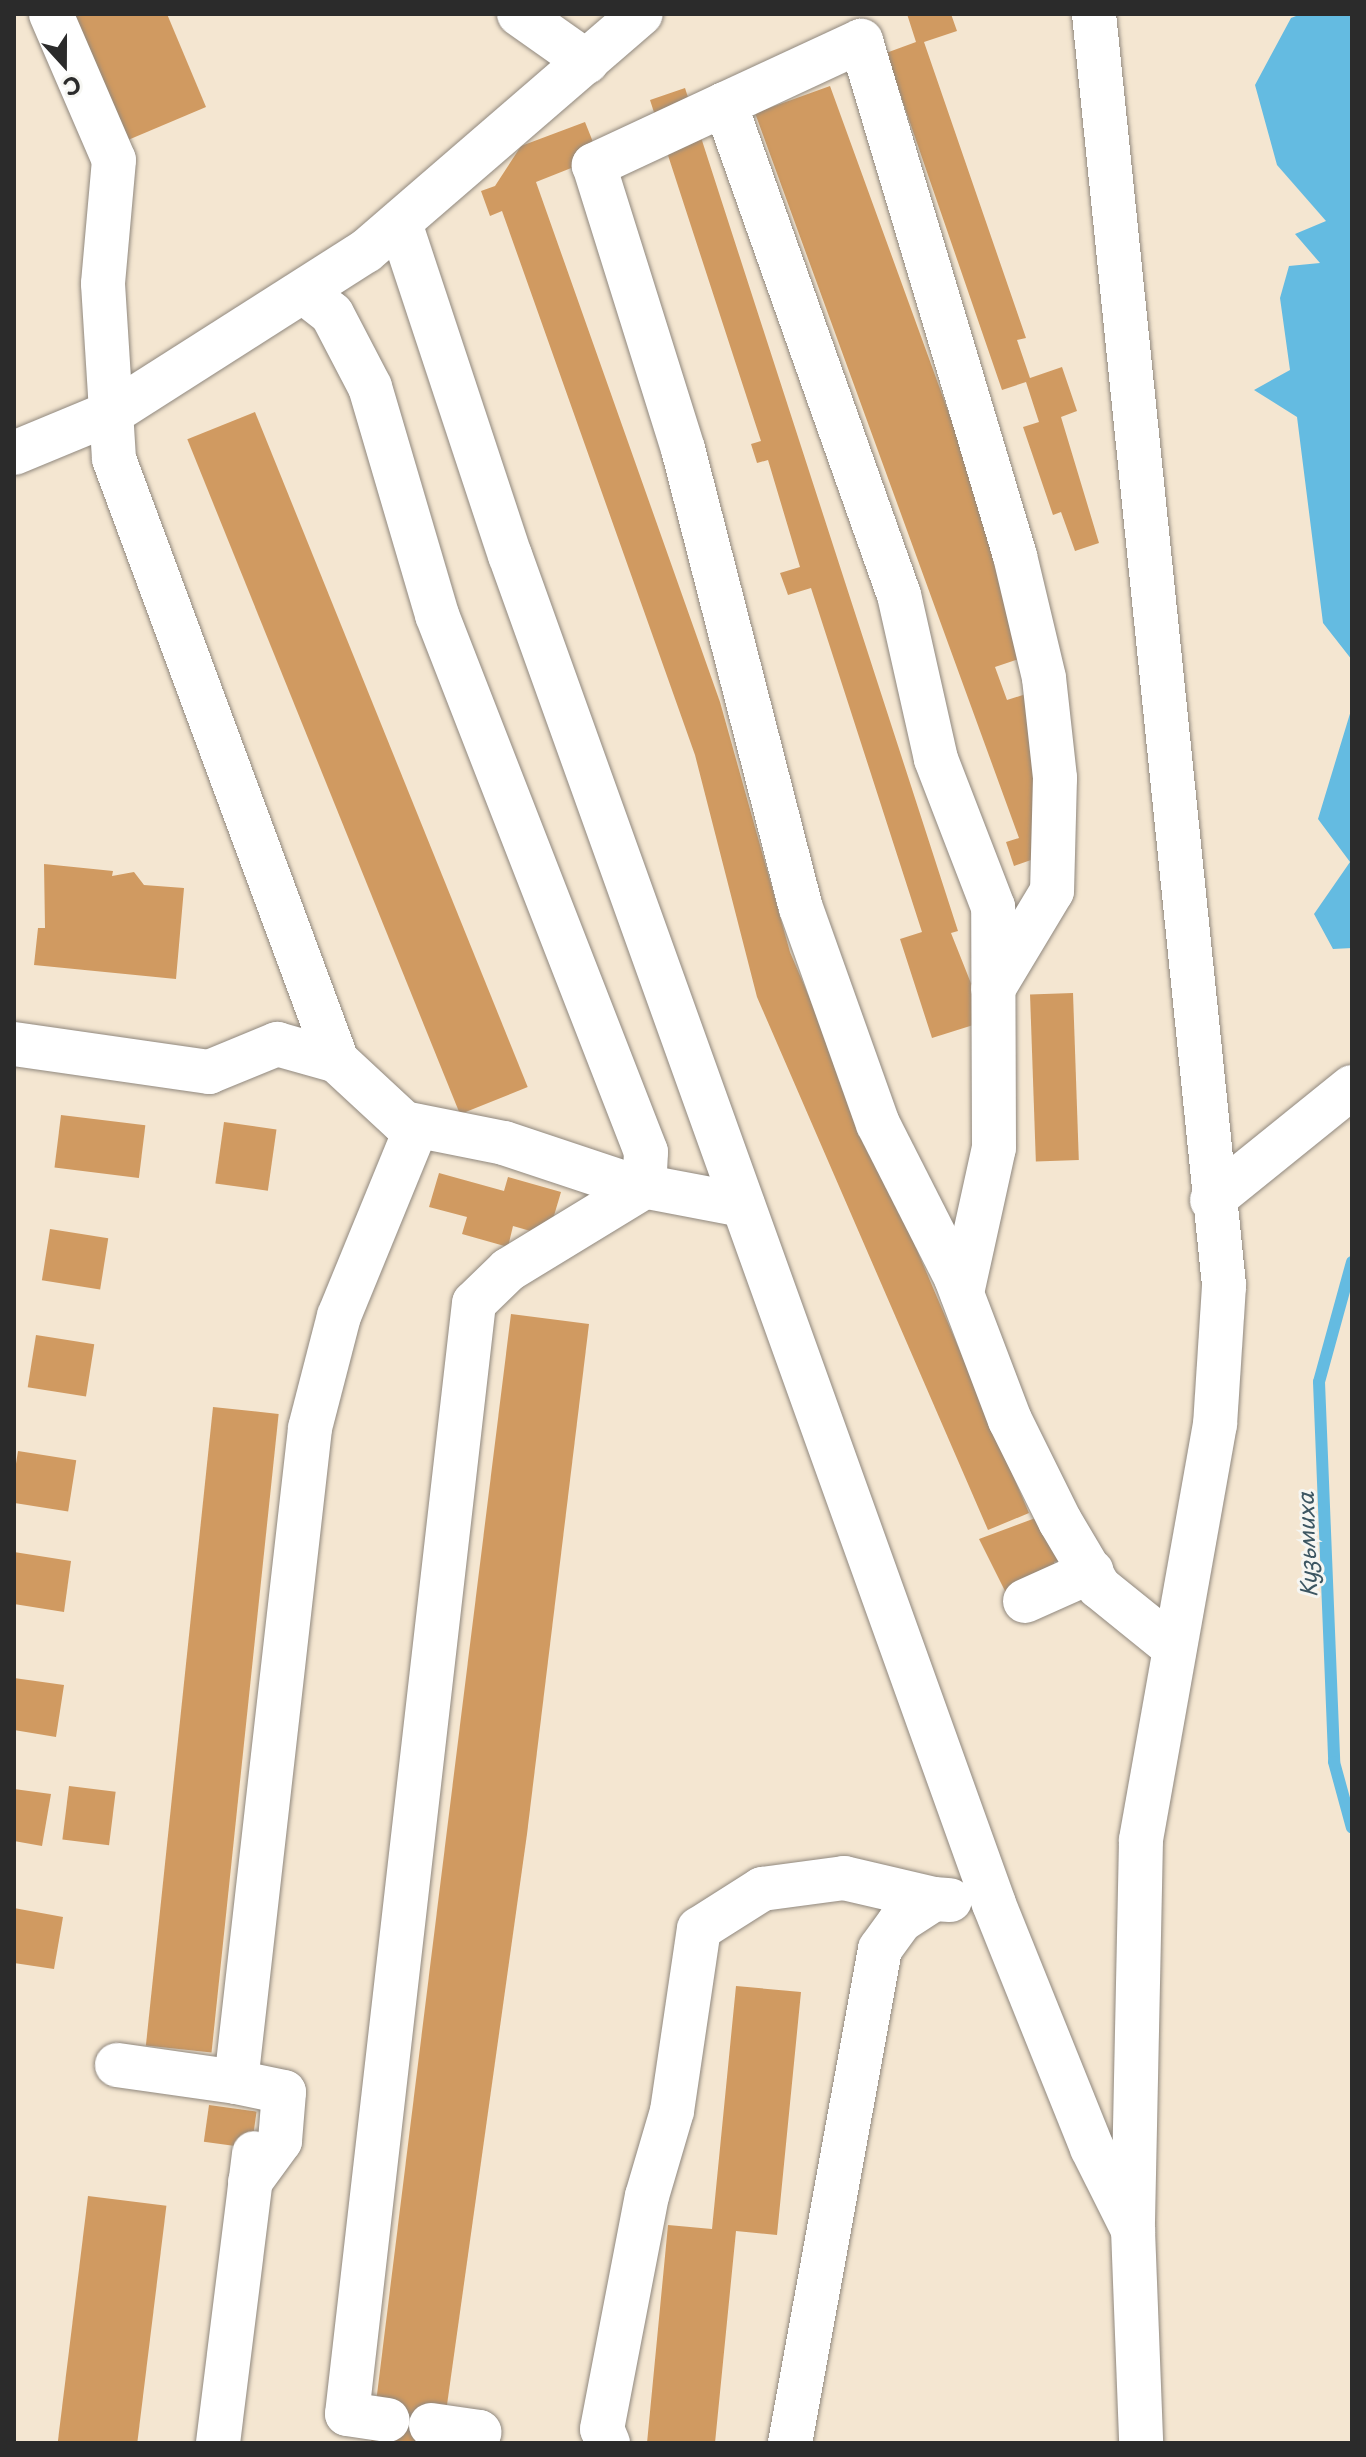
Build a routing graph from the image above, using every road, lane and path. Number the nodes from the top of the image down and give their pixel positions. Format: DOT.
graph roads {
  1 [pos="51,14"];
  2 [pos="519,14"];
  3 [pos="641,14"];
  4 [pos="1094,14"];
  5 [pos="587,62"];
  6 [pos="725,104"];
  7 [pos="401,226"];
  8 [pos="305,293"];
  9 [pos="113,412"];
  10 [pos="14,453"];
  11 [pos="993,989"];
  12 [pos="14,1044"];
  13 [pos="337,1061"];
  14 [pos="1352,1087"];
  15 [pos="417,1126"];
  16 [pos="644,1187"];
  17 [pos="1212,1200"];
  18 [pos="743,1205"];
  19 [pos="962,1293"];
  20 [pos="1092,1571"];
  21 [pos="1025,1601"];
  22 [pos="1172,1646"];
  23 [pos="934,1899"];
  24 [pos="994,1904"];
  25 [pos="117,2065"];
  26 [pos="236,2082"];
  27 [pos="256,2135"];
  28 [pos="250,2182"];
  29 [pos="1133,2230"];
  30 [pos="431,2425"];
  31 [pos="359,2426"];
  32 [pos="218,2443"];
  33 [pos="477,2443"];
  34 [pos="608,2443"];
  35 [pos="790,2443"];
  36 [pos="1141,2443"];
  1 -- 9 [label="street"];
  2 -- 5 [label="street"];
  3 -- 5 [label="street"];
  4 -- 17 [label="street"];
  5 -- 7 [label="street"];
  6 -- 11 [label="street"];
  6 -- 11 [label="street"];
  6 -- 19 [label="street"];
  7 -- 8 [label="street"];
  7 -- 18 [label="street"];
  8 -- 9 [label="street"];
  8 -- 16 [label="street"];
  9 -- 10 [label="street"];
  9 -- 13 [label="street"];
  11 -- 19 [label="street"];
  12 -- 13 [label="street"];
  13 -- 15 [label="street"];
  14 -- 17 [label="street"];
  15 -- 16 [label="street"];
  15 -- 26 [label="street"];
  16 -- 18 [label="street"];
  16 -- 31 [label="street"];
  17 -- 22 [label="street"];
  18 -- 24 [label="street"];
  19 -- 20 [label="street"];
  20 -- 21 [label="street"];
  20 -- 22 [label="street"];
  22 -- 29 [label="street"];
  23 -- 24 [label="street"];
  23 -- 34 [label="street"];
  23 -- 35 [label="street"];
  24 -- 29 [label="street"];
  25 -- 26 [label="street"];
  26 -- 28 [label="street"];
  27 -- 28 [label="street"];
  28 -- 32 [label="street"];
  29 -- 36 [label="street"];
  30 -- 33 [label="street"];
}
